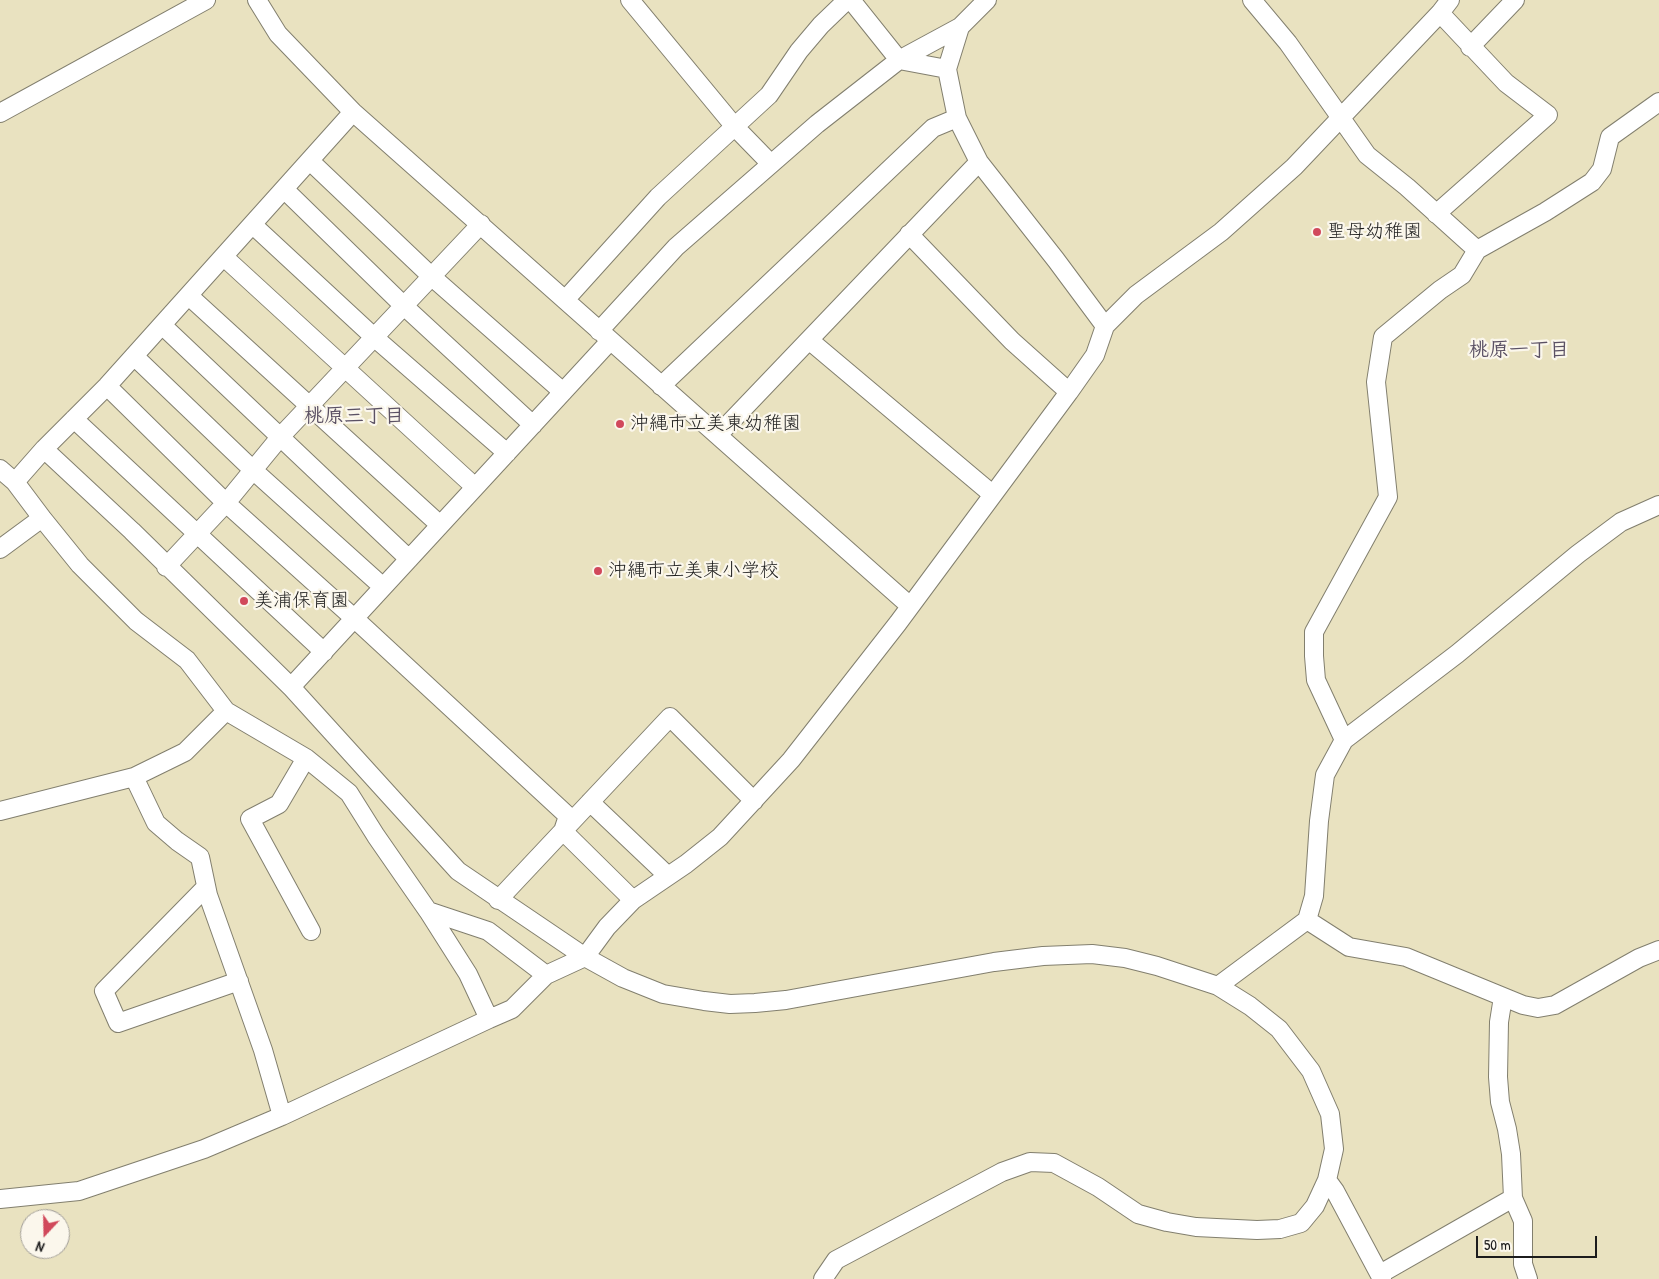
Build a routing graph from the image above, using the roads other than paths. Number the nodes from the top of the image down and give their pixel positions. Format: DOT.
graph roads {
  1 [pos="206,0"];
  2 [pos="257,0"];
  3 [pos="630,0"];
  4 [pos="847,0"];
  5 [pos="851,0"];
  6 [pos="1252,0"];
  7 [pos="1515,0"];
  8 [pos="976,4"];
  9 [pos="1445,6"];
  10 [pos="960,27"];
  11 [pos="1470,46"];
  12 [pos="899,60"];
  13 [pos="947,69"];
  14 [pos="1659,102"];
  15 [pos="353,112"];
  16 [pos="0,113"];
  17 [pos="957,118"];
  18 [pos="1339,118"];
  19 [pos="735,127"];
  20 [pos="310,161"];
  21 [pos="979,162"];
  22 [pos="771,164"];
  23 [pos="285,190"];
  24 [pos="1436,214"];
  25 [pos="481,224"];
  26 [pos="253,225"];
  27 [pos="909,234"];
  28 [pos="1478,250"];
  29 [pos="224,257"];
  30 [pos="431,276"];
  31 [pos="189,296"];
  32 [pos="565,300"];
  33 [pos="404,306"];
  34 [pos="162,325"];
  35 [pos="1105,326"];
  36 [pos="604,336"];
  37 [pos="375,338"];
  38 [pos="808,340"];
  39 [pos="134,356"];
  40 [pos="345,369"];
  41 [pos="107,386"];
  42 [pos="661,386"];
  43 [pos="563,392"];
  44 [pos="1069,392"];
  45 [pos="310,405"];
  46 [pos="74,419"];
  47 [pos="533,425"];
  48 [pos="718,435"];
  49 [pos="281,436"];
  50 [pos="44,449"];
  51 [pos="507,453"];
  52 [pos="0,469"];
  53 [pos="254,470"];
  54 [pos="15,482"];
  55 [pos="475,487"];
  56 [pos="992,494"];
  57 [pos="226,503"];
  58 [pos="1659,505"];
  59 [pos="42,518"];
  60 [pos="440,525"];
  61 [pos="198,533"];
  62 [pos="0,549"];
  63 [pos="409,559"];
  64 [pos="166,566"];
  65 [pos="384,587"];
  66 [pos="909,605"];
  67 [pos="355,619"];
  68 [pos="324,652"];
  69 [pos="291,687"];
  70 [pos="226,710"];
  71 [pos="1344,740"];
  72 [pos="306,758"];
  73 [pos="134,777"];
  74 [pos="754,801"];
  75 [pos="590,802"];
  76 [pos="0,811"];
  77 [pos="563,831"];
  78 [pos="668,876"];
  79 [pos="206,887"];
  80 [pos="498,900"];
  81 [pos="633,900"];
  82 [pos="428,910"];
  83 [pos="1307,920"];
  84 [pos="312,931"];
  85 [pos="1659,950"];
  86 [pos="585,957"];
  87 [pos="546,975"];
  88 [pos="239,981"];
  89 [pos="1218,986"];
  90 [pos="1503,997"];
  91 [pos="489,1019"];
  92 [pos="282,1116"];
  93 [pos="1327,1180"];
  94 [pos="1513,1198"];
  95 [pos="0,1199"];
  96 [pos="1381,1277"];
  97 [pos="824,1279"];
  98 [pos="1528,1279"];
  1 -- 16 [label="street"];
  2 -- 15 [label="street"];
  3 -- 19 [label="street"];
  4 -- 19 [label="street"];
  5 -- 12 [label="street"];
  6 -- 18 [label="street"];
  7 -- 11 [label="street"];
  8 -- 10 [label="street"];
  9 -- 11 [label="street"];
  9 -- 18 [label="street"];
  10 -- 12 [label="street"];
  10 -- 13 [label="street"];
  11 -- 24 [label="street"];
  12 -- 13 [label="street"];
  12 -- 22 [label="street"];
  13 -- 17 [label="street"];
  14 -- 28 [label="street"];
  15 -- 20 [label="street"];
  15 -- 25 [label="street"];
  17 -- 21 [label="street"];
  17 -- 42 [label="street"];
  18 -- 24 [label="street"];
  18 -- 35 [label="street"];
  19 -- 22 [label="street"];
  19 -- 32 [label="street"];
  20 -- 23 [label="street"];
  20 -- 30 [label="street"];
  21 -- 27 [label="street"];
  21 -- 35 [label="street"];
  22 -- 36 [label="street"];
  23 -- 26 [label="street"];
  23 -- 33 [label="street"];
  24 -- 28 [label="street"];
  25 -- 30 [label="street"];
  25 -- 32 [label="street"];
  26 -- 29 [label="street"];
  26 -- 37 [label="street"];
  27 -- 38 [label="street"];
  27 -- 44 [label="street"];
  28 -- 71 [label="street"];
  29 -- 31 [label="street"];
  29 -- 40 [label="street"];
  30 -- 33 [label="street"];
  30 -- 43 [label="street"];
  31 -- 34 [label="street"];
  31 -- 45 [label="street"];
  32 -- 36 [label="street"];
  33 -- 37 [label="street"];
  33 -- 47 [label="street"];
  34 -- 39 [label="street"];
  34 -- 49 [label="street"];
  35 -- 44 [label="street"];
  36 -- 42 [label="street"];
  36 -- 43 [label="street"];
  37 -- 40 [label="street"];
  37 -- 51 [label="street"];
  38 -- 48 [label="street"];
  38 -- 56 [label="street"];
  39 -- 41 [label="street"];
  39 -- 53 [label="street"];
  40 -- 45 [label="street"];
  40 -- 55 [label="street"];
  41 -- 46 [label="street"];
  41 -- 57 [label="street"];
  42 -- 48 [label="street"];
  43 -- 47 [label="street"];
  44 -- 56 [label="street"];
  45 -- 49 [label="street"];
  45 -- 60 [label="street"];
  46 -- 50 [label="street"];
  46 -- 61 [label="street"];
  47 -- 51 [label="street"];
  48 -- 66 [label="street"];
  49 -- 53 [label="street"];
  49 -- 63 [label="street"];
  50 -- 54 [label="street"];
  50 -- 64 [label="street"];
  51 -- 55 [label="street"];
  52 -- 54 [label="street"];
  53 -- 57 [label="street"];
  53 -- 65 [label="street"];
  54 -- 59 [label="street"];
  55 -- 60 [label="street"];
  56 -- 66 [label="street"];
  57 -- 61 [label="street"];
  57 -- 67 [label="street"];
  58 -- 71 [label="street"];
  59 -- 62 [label="street"];
  59 -- 70 [label="street"];
  60 -- 63 [label="street"];
  61 -- 64 [label="street"];
  61 -- 68 [label="street"];
  63 -- 65 [label="street"];
  64 -- 69 [label="street"];
  65 -- 67 [label="street"];
  66 -- 74 [label="street"];
  67 -- 68 [label="street"];
  67 -- 77 [label="street"];
  68 -- 69 [label="street"];
  69 -- 80 [label="street"];
  70 -- 72 [label="street"];
  70 -- 73 [label="street"];
  71 -- 83 [label="street"];
  72 -- 82 [label="street"];
  72 -- 84 [label="street"];
  73 -- 76 [label="street"];
  73 -- 79 [label="street"];
  74 -- 75 [label="street"];
  74 -- 78 [label="street"];
  75 -- 77 [label="street"];
  75 -- 78 [label="street"];
  77 -- 80 [label="street"];
  77 -- 81 [label="street"];
  78 -- 81 [label="street"];
  79 -- 88 [label="street"];
  79 -- 88 [label="street"];
  80 -- 86 [label="street"];
  81 -- 86 [label="street"];
  82 -- 87 [label="street"];
  82 -- 91 [label="street"];
  83 -- 89 [label="street"];
  83 -- 90 [label="street"];
  85 -- 90 [label="street"];
  86 -- 87 [label="street"];
  86 -- 89 [label="street"];
  87 -- 91 [label="street"];
  88 -- 92 [label="street"];
  89 -- 93 [label="street"];
  90 -- 94 [label="street"];
  91 -- 92 [label="street"];
  92 -- 95 [label="street"];
  93 -- 96 [label="street"];
  93 -- 97 [label="street"];
  94 -- 96 [label="street"];
  94 -- 98 [label="street"];
}
